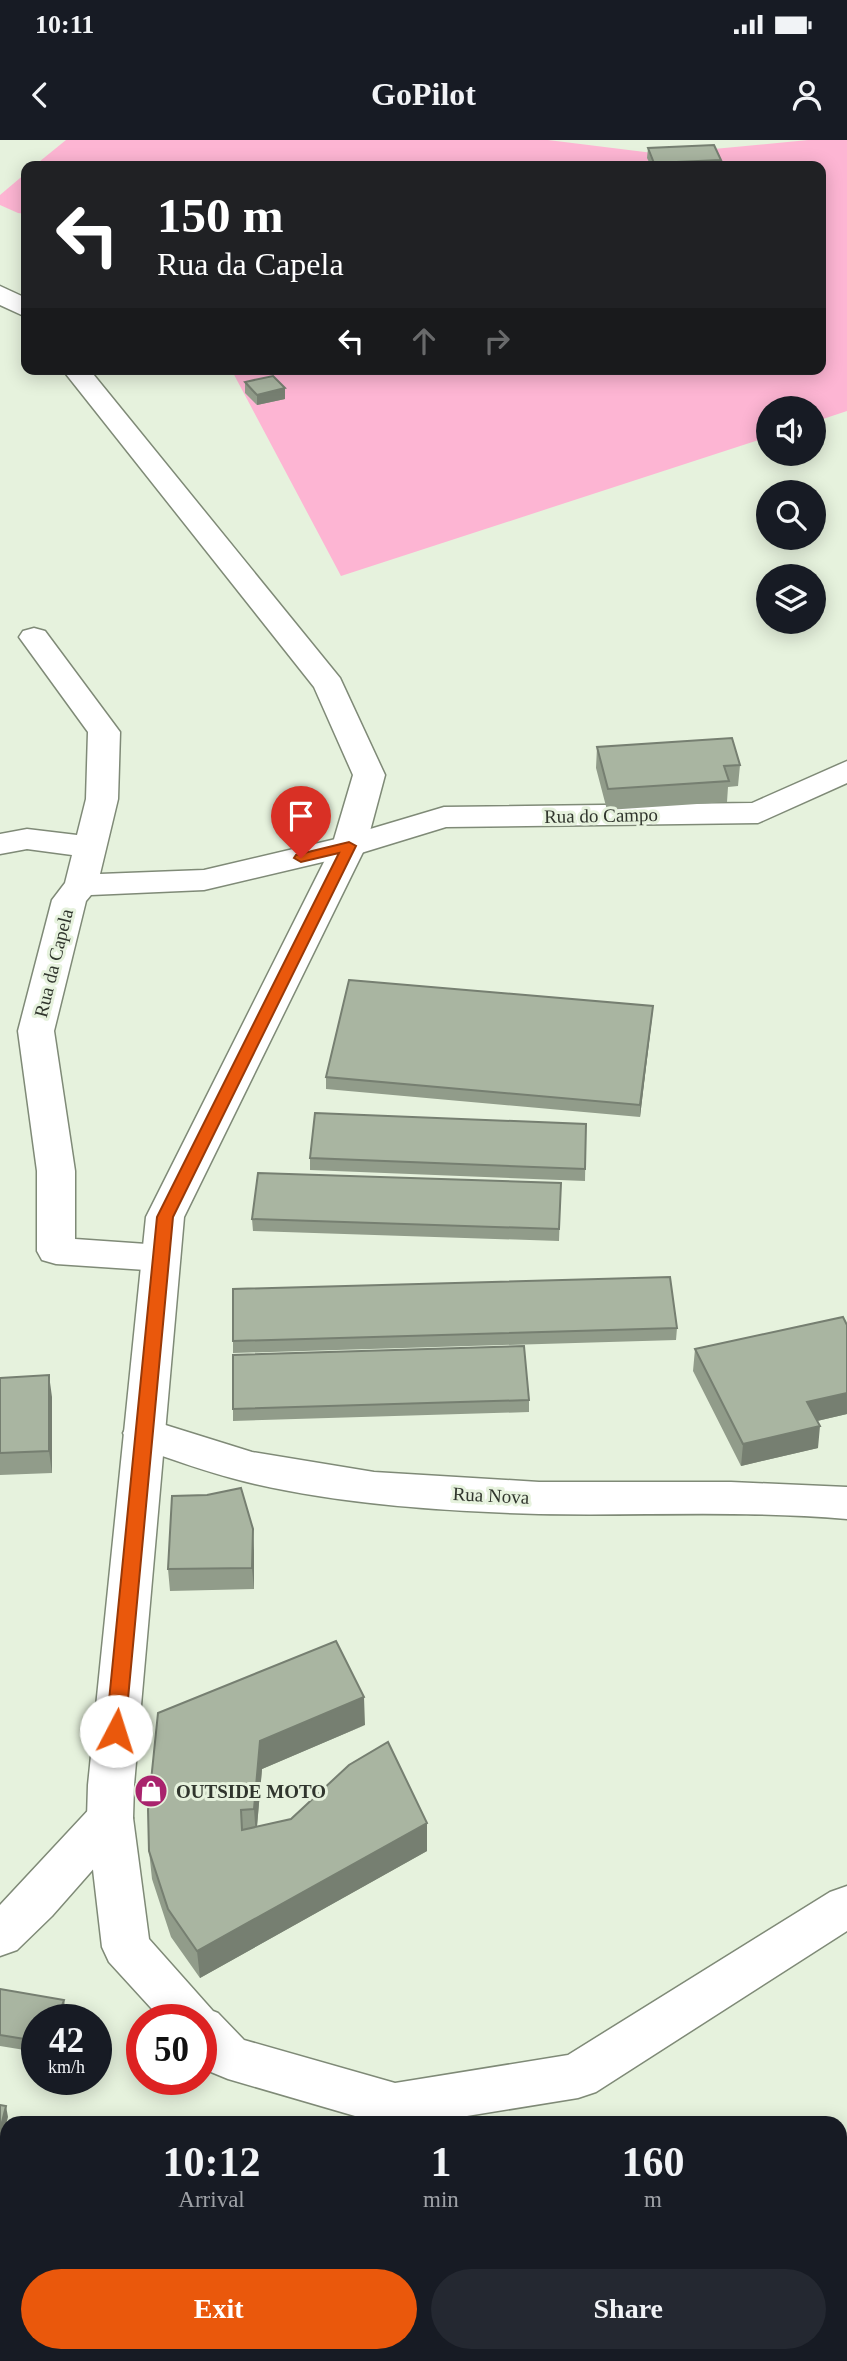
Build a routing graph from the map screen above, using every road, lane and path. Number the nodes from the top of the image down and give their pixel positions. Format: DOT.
graph roads {
  1 [pos="0,294"];
  2 [pos="21,306"];
  3 [pos="80,375"];
  4 [pos="34,637"];
  5 [pos="847,771"];
  6 [pos="0,844"];
  7 [pos="349,846"];
  8 [pos="89,847"];
  9 [pos="81,885"];
  10 [pos="161,1258"];
  11 [pos="143,1433"];
  12 [pos="847,1503"];
  13 [pos="110,1818"];
  14 [pos="847,1906"];
  15 [pos="0,1936"];
  16 [pos="178,2004"];
  17 [pos="217,2045"];
  1 -- 2 [label="main road"];
  3 -- 7 [label="main road"];
  4 -- 8 [label="main road"];
  5 -- 7 [label="main road, Rua do Campo"];
  6 -- 8 [label="main road"];
  7 -- 9 [label="main road, Rua da Capela"];
  7 -- 10 [label="main road"];
  8 -- 9 [label="main road"];
  9 -- 10 [label="main road, Rua da Capela"];
  10 -- 11 [label="main road"];
  11 -- 12 [label="main road, Rua Nova"];
  11 -- 13 [label="main road"];
  13 -- 15 [label="main road"];
  13 -- 16 [label="main road"];
  14 -- 17 [label="main road"];
}
